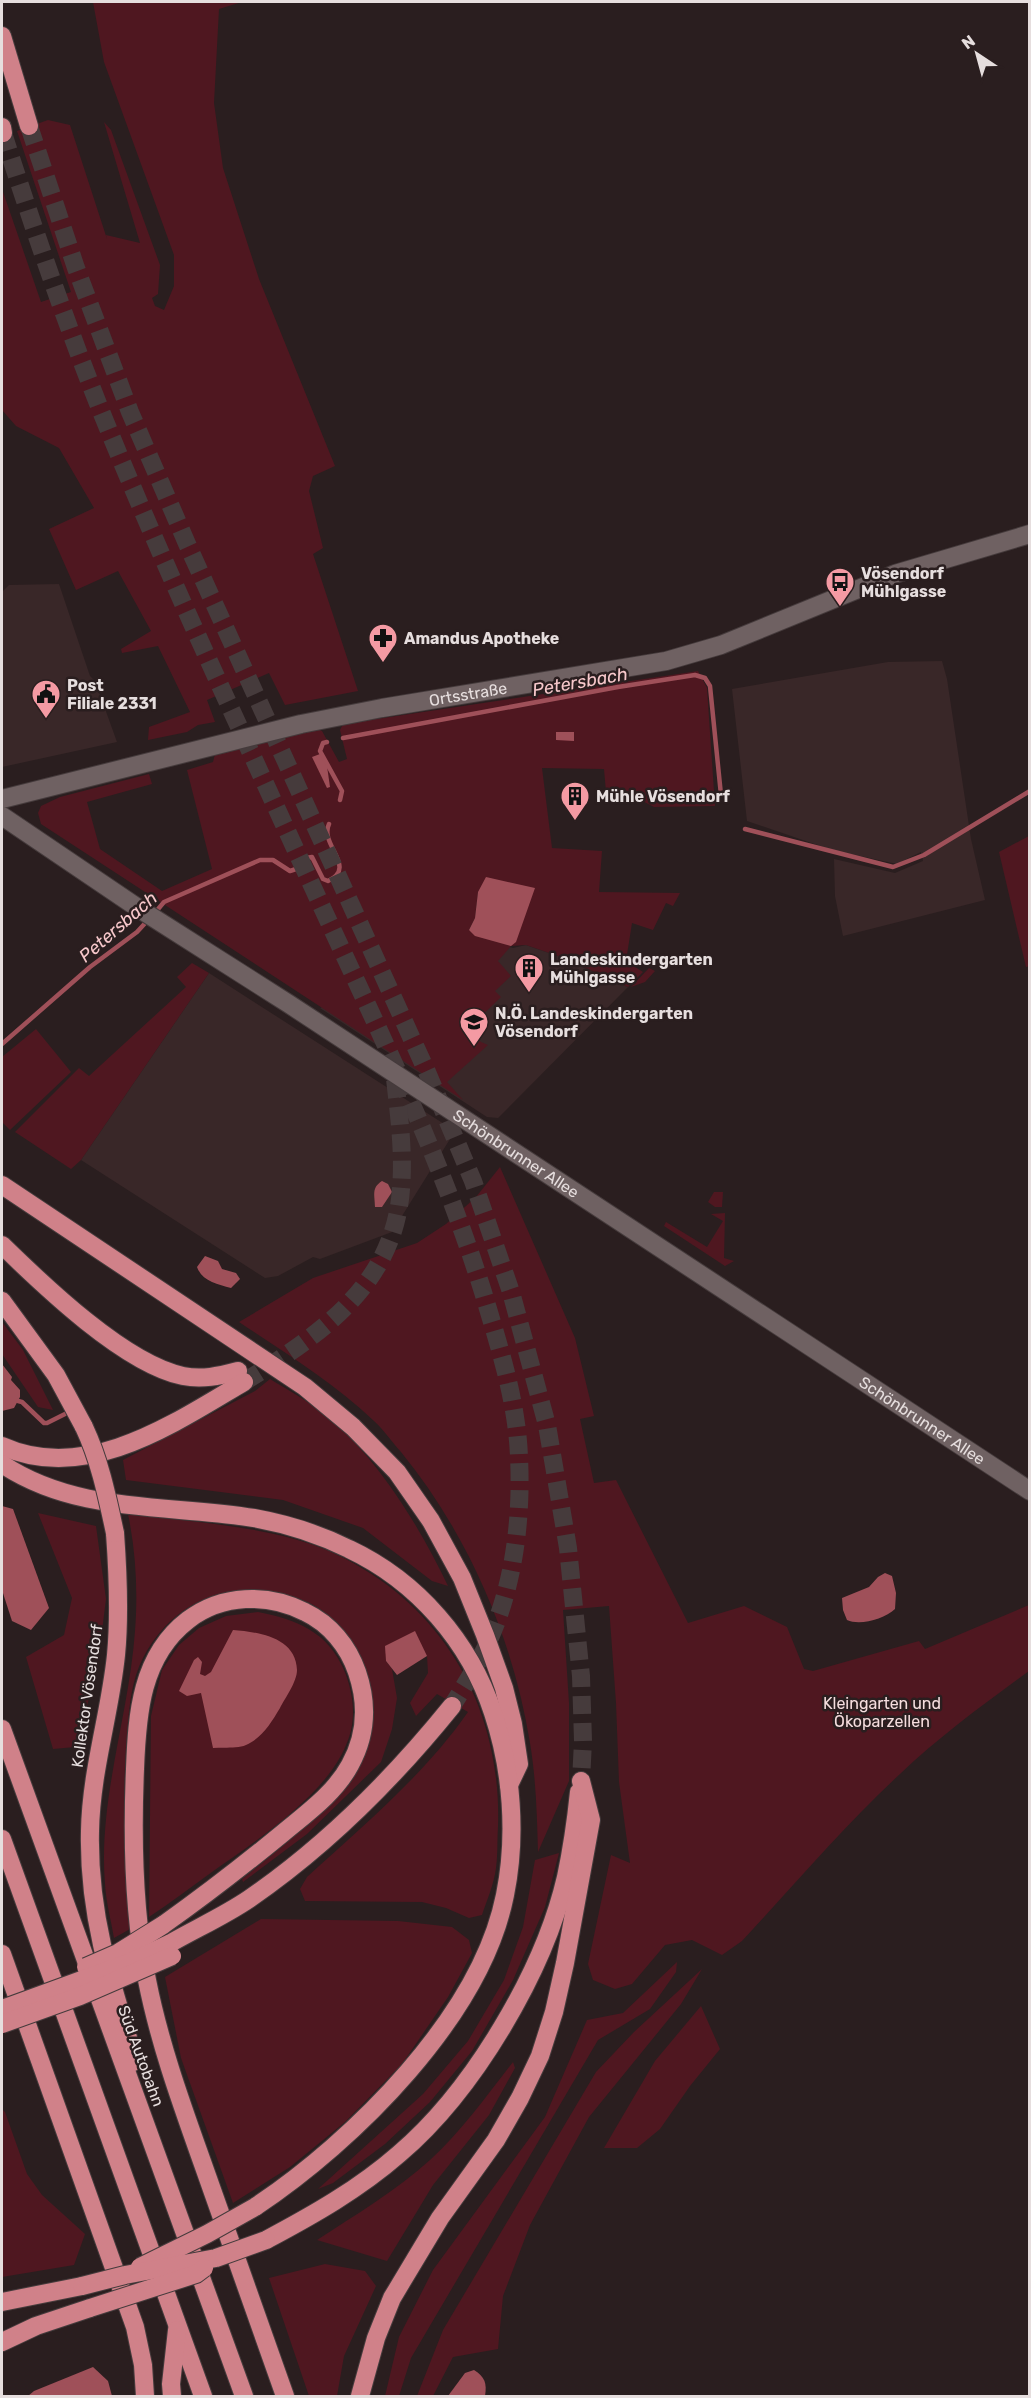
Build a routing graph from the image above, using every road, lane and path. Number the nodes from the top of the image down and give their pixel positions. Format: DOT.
graph roads {
  1 [pos="2,36"];
  2 [pos="29,126"];
  3 [pos="1029,534"];
  4 [pos="2,799"];
  5 [pos="2,816"];
  6 [pos="2,1185"];
  7 [pos="2,1245"];
  8 [pos="2,1301"];
  9 [pos="2,1446"];
  10 [pos="2,1464"];
  11 [pos="1029,1491"];
  12 [pos="452,1706"];
  13 [pos="2,1729"];
  14 [pos="509,1787"];
  15 [pos="2,1839"];
  16 [pos="170,1950"];
  17 [pos="2,1953"];
  18 [pos="2,1997"];
  19 [pos="2,2009"];
  20 [pos="2,2024"];
  21 [pos="131,2085"];
  22 [pos="216,2258"];
  23 [pos="125,2275"];
  24 [pos="2,2302"];
  25 [pos="178,2325"];
  26 [pos="2,2342"];
  27 [pos="145,2397"];
  28 [pos="172,2397"];
  29 [pos="203,2397"];
  30 [pos="244,2397"];
  31 [pos="285,2397"];
  32 [pos="360,2397"];
  1 -- 2 [label="highway"];
  3 -- 4 [label="main road, Ortsstraße"];
  5 -- 11 [label="main road, Schönbrunner Allee"];
  6 -- 14 [label="highway"];
  7 -- 9 [label="highway"];
  8 -- 21 [label="highway, Kollektor Vösendorf, bridge"];
  10 -- 14 [label="highway"];
  12 -- 16 [label="highway"];
  13 -- 21 [label="highway, Süd Autobahn"];
  14 -- 23 [label="highway, bridge"];
  15 -- 25 [label="highway"];
  16 -- 19 [label="highway, bridge"];
  16 -- 20 [label="highway, bridge"];
  17 -- 27 [label="highway"];
  18 -- 31 [label="highway, bridge"];
  21 -- 30 [label="highway, Süd Autobahn"];
  22 -- 23 [label="highway, bridge"];
  22 -- 26 [label="highway, bridge"];
  22 -- 32 [label="highway, bridge"];
  23 -- 24 [label="highway, bridge"];
  25 -- 28 [label="highway"];
  25 -- 29 [label="highway"];
}
